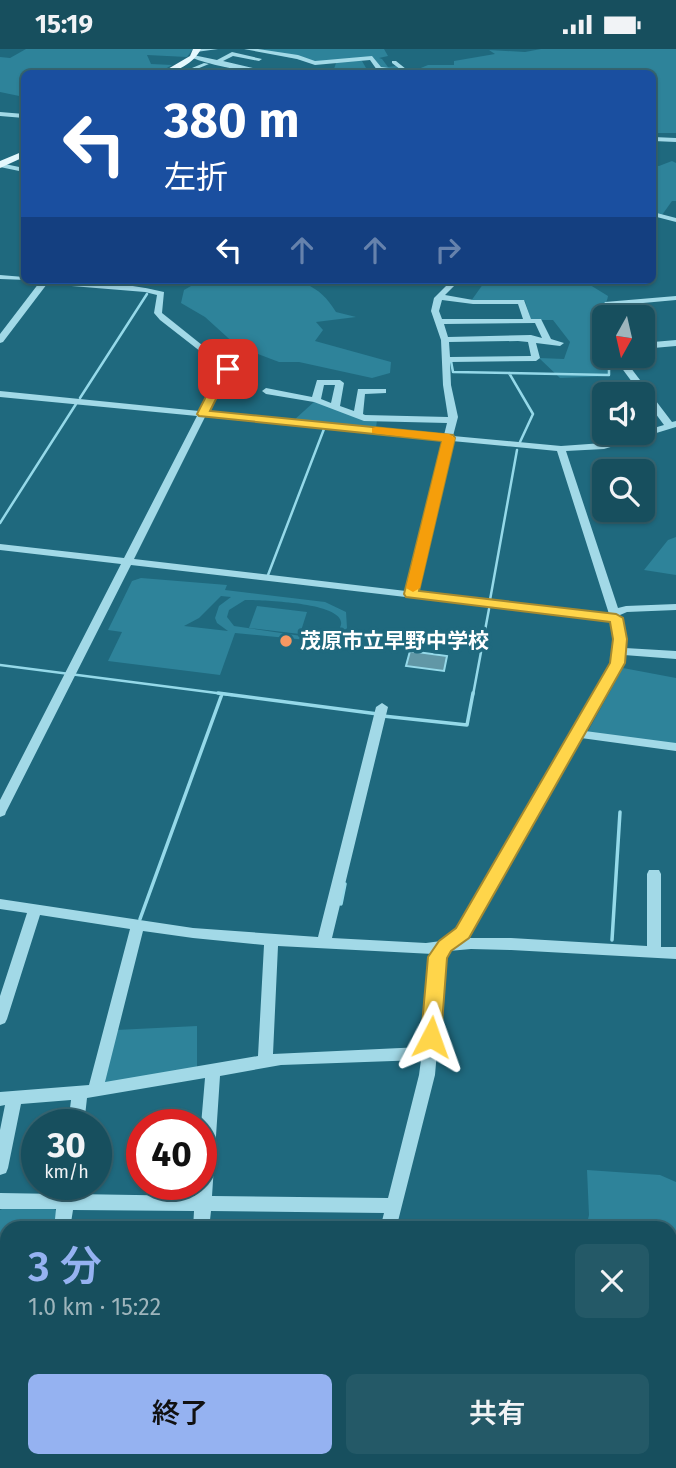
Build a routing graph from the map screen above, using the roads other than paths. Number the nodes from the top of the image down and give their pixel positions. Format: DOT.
graph roads {
  1 [pos="215,49"];
  2 [pos="247,49"];
  3 [pos="194,54"];
  4 [pos="291,61"];
  5 [pos="335,61"];
  6 [pos="394,62"];
  7 [pos="216,63"];
  8 [pos="315,63"];
  9 [pos="206,64"];
  10 [pos="279,68"];
  11 [pos="308,68"];
  12 [pos="170,70"];
  13 [pos="194,70"];
  14 [pos="228,70"];
  15 [pos="254,70"];
  16 [pos="276,70"];
  17 [pos="333,70"];
  18 [pos="387,70"];
  19 [pos="404,70"];
  20 [pos="0,114"];
  21 [pos="21,116"];
  22 [pos="656,139"];
  23 [pos="676,140"];
  24 [pos="21,155"];
  25 [pos="3,164"];
  26 [pos="21,168"];
  27 [pos="656,215"];
  28 [pos="676,220"];
  29 [pos="0,277"];
  30 [pos="21,279"];
  31 [pos="42,284"];
  32 [pos="78,284"];
  33 [pos="452,284"];
  34 [pos="439,297"];
  35 [pos="676,298"];
  36 [pos="607,305"];
  37 [pos="527,321"];
  38 [pos="438,322"];
  39 [pos="531,338"];
  40 [pos="0,340"];
  41 [pos="445,340"];
  42 [pos="547,340"];
  43 [pos="560,343"];
  44 [pos="676,343"];
  45 [pos="655,345"];
  46 [pos="446,361"];
  47 [pos="627,368"];
  48 [pos="266,391"];
  49 [pos="383,391"];
  50 [pos="0,394"];
  51 [pos="316,400"];
  52 [pos="335,407"];
  53 [pos="203,414"];
  54 [pos="358,416"];
  55 [pos="452,420"];
  56 [pos="673,425"];
  57 [pos="449,438"];
  58 [pos="561,449"];
  59 [pos="0,547"];
  60 [pos="128,562"];
  61 [pos="411,594"];
  62 [pos="676,607"];
  63 [pos="615,616"];
  64 [pos="620,651"];
  65 [pos="676,656"];
  66 [pos="71,674"];
  67 [pos="382,707"];
  68 [pos="578,734"];
  69 [pos="676,747"];
  70 [pos="0,813"];
  71 [pos="654,874"];
  72 [pos="0,904"];
  73 [pos="35,909"];
  74 [pos="138,924"];
  75 [pos="271,940"];
  76 [pos="324,943"];
  77 [pos="445,946"];
  78 [pos="654,952"];
  79 [pos="676,953"];
  80 [pos="0,1019"];
  81 [pos="430,1053"];
  82 [pos="265,1061"];
  83 [pos="213,1070"];
  84 [pos="88,1091"];
  85 [pos="7,1100"];
  86 [pos="82,1109"];
  87 [pos="0,1168"];
  88 [pos="112,1196"];
  89 [pos="21,1198"];
  90 [pos="66,1200"];
  91 [pos="0,1201"];
  92 [pos="203,1203"];
  93 [pos="394,1206"];
  94 [pos="62,1221"];
  95 [pos="202,1221"];
  96 [pos="390,1221"];
  1 -- 3 [label="street"];
  2 -- 8 [label="street"];
  3 -- 7 [label="street"];
  3 -- 9 [label="street"];
  3 -- 12 [label="main road"];
  4 -- 7 [label="street"];
  5 -- 8 [label="street"];
  5 -- 17 [label="street"];
  5 -- 18 [label="street"];
  6 -- 19 [label="street"];
  7 -- 15 [label="street"];
  8 -- 11 [label="street"];
  9 -- 13 [label="street"];
  9 -- 14 [label="street"];
  10 -- 16 [label="street"];
  20 -- 21 [label="street"];
  22 -- 23 [label="street"];
  24 -- 25 [label="main road"];
  25 -- 26 [label="street"];
  27 -- 28 [label="street"];
  29 -- 30 [label="street"];
  31 -- 40 [label="street"];
  32 -- 53 [label="street"];
  33 -- 34 [label="street"];
  34 -- 37 [label="street"];
  34 -- 38 [label="street"];
  35 -- 36 [label="street"];
  37 -- 38 [label="street"];
  37 -- 42 [label="street"];
  38 -- 41 [label="street"];
  39 -- 41 [label="street"];
  39 -- 42 [label="street"];
  39 -- 46 [label="street"];
  41 -- 46 [label="street"];
  42 -- 43 [label="street"];
  44 -- 45 [label="street"];
  46 -- 55 [label="street"];
  47 -- 56 [label="street"];
  48 -- 51 [label="street"];
  49 -- 54 [label="street"];
  50 -- 53 [label="street"];
  51 -- 52 [label="street"];
  51 -- 52 [label="street"];
  52 -- 54 [label="street"];
  53 -- 57 [label="street"];
  53 -- 60 [label="street"];
  54 -- 55 [label="street"];
  55 -- 57 [label="street"];
  56 -- 58 [label="street"];
  57 -- 58 [label="street"];
  57 -- 61 [label="street"];
  58 -- 63 [label="street"];
  59 -- 60 [label="street"];
  60 -- 61 [label="street"];
  60 -- 66 [label="street"];
  61 -- 63 [label="street"];
  62 -- 63 [label="street"];
  63 -- 64 [label="street"];
  64 -- 65 [label="street"];
  64 -- 68 [label="street"];
  66 -- 70 [label="street"];
  67 -- 76 [label="street"];
  68 -- 69 [label="street"];
  68 -- 77 [label="street"];
  71 -- 78 [label="street"];
  72 -- 73 [label="street"];
  73 -- 74 [label="street"];
  73 -- 80 [label="street"];
  74 -- 75 [label="street"];
  74 -- 84 [label="street"];
  75 -- 76 [label="street"];
  75 -- 82 [label="street"];
  76 -- 77 [label="street"];
  77 -- 78 [label="street"];
  77 -- 81 [label="street"];
  78 -- 79 [label="street"];
  81 -- 82 [label="street"];
  81 -- 93 [label="street"];
  82 -- 83 [label="street"];
  83 -- 84 [label="street"];
  83 -- 92 [label="street"];
  84 -- 85 [label="street"];
  84 -- 86 [label="street"];
  85 -- 87 [label="street"];
  88 -- 92 [label="street"];
  89 -- 91 [label="street"];
  90 -- 94 [label="street"];
  92 -- 93 [label="street"];
  92 -- 95 [label="street"];
  93 -- 96 [label="street"];
}
